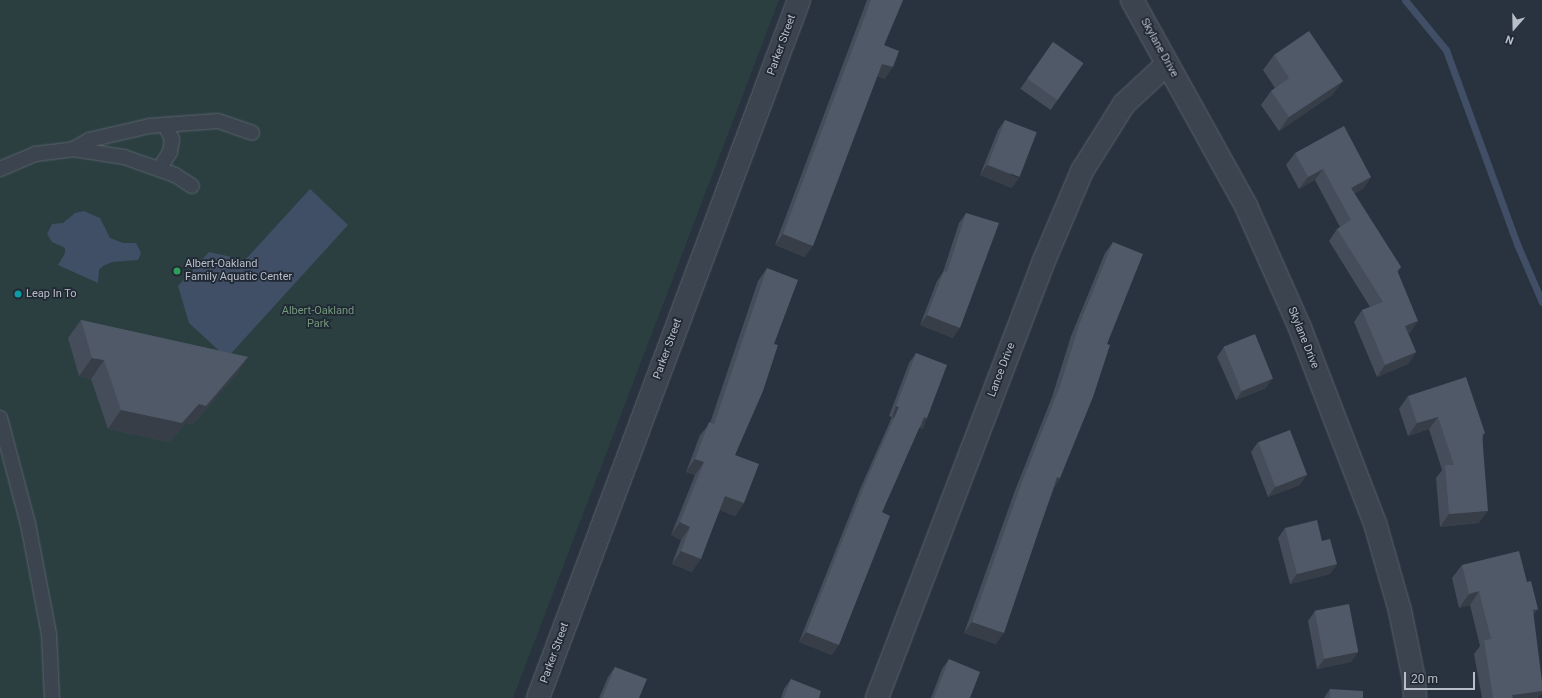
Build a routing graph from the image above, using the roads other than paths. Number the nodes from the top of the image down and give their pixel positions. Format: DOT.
graph roads {
  1 [pos="799,0"];
  2 [pos="1132,0"];
  3 [pos="1167,64"];
  4 [pos="165,125"];
  5 [pos="252,133"];
  6 [pos="72,149"];
  7 [pos="0,169"];
  8 [pos="159,169"];
  9 [pos="192,186"];
  10 [pos="0,418"];
  11 [pos="52,698"];
  12 [pos="538,698"];
  13 [pos="877,698"];
  14 [pos="1415,698"];
  1 -- 12 [label="street, Parker Street"];
  2 -- 3 [label="street, Skylane Drive"];
  3 -- 13 [label="street, Lance Drive"];
  3 -- 14 [label="street, Skylane Drive"];
  4 -- 5 [label="lane"];
  4 -- 6 [label="lane"];
  4 -- 8 [label="lane"];
  6 -- 7 [label="lane"];
  6 -- 8 [label="lane"];
  8 -- 9 [label="lane"];
  10 -- 11 [label="lane"];
}
